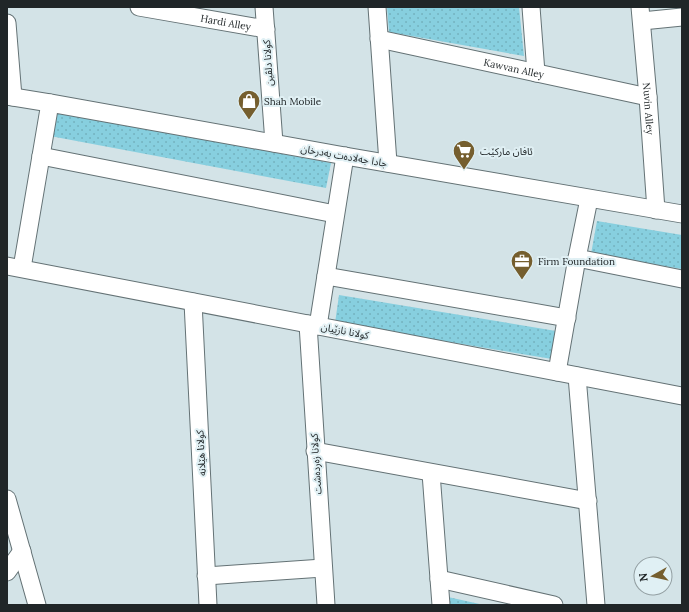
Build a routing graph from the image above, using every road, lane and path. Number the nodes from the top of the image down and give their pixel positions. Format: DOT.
graph roads {
  1 [pos="139,7"];
  2 [pos="264,7"];
  3 [pos="377,7"];
  4 [pos="531,7"];
  5 [pos="163,9"];
  6 [pos="641,14"];
  7 [pos="682,17"];
  8 [pos="7,22"];
  9 [pos="266,28"];
  10 [pos="379,39"];
  11 [pos="536,73"];
  12 [pos="10,97"];
  13 [pos="648,97"];
  14 [pos="50,103"];
  15 [pos="274,142"];
  16 [pos="41,156"];
  17 [pos="345,156"];
  18 [pos="388,163"];
  19 [pos="589,199"];
  20 [pos="656,210"];
  21 [pos="335,214"];
  22 [pos="682,214"];
  23 [pos="577,258"];
  24 [pos="14,267"];
  25 [pos="326,276"];
  26 [pos="682,279"];
  27 [pos="193,302"];
  28 [pos="567,318"];
  29 [pos="313,325"];
  30 [pos="558,372"];
  31 [pos="577,376"];
  32 [pos="682,396"];
  33 [pos="315,451"];
  34 [pos="430,473"];
  35 [pos="7,499"];
  36 [pos="588,501"];
  37 [pos="10,518"];
  38 [pos="22,551"];
  39 [pos="323,568"];
  40 [pos="7,572"];
  41 [pos="206,576"];
  42 [pos="439,579"];
  43 [pos="37,605"];
  44 [pos="208,605"];
  45 [pos="326,605"];
  46 [pos="441,605"];
  47 [pos="554,605"];
  48 [pos="596,605"];
  1 -- 5 [label="street, Hardi Alley"];
  2 -- 9 [label="street, کولانا دلڤین"];
  3 -- 10 [label="street"];
  4 -- 11 [label="street"];
  5 -- 9 [label="street, Hardi Alley"];
  6 -- 7 [label="street"];
  6 -- 13 [label="street, Nuvin Alley"];
  8 -- 12 [label="street"];
  9 -- 15 [label="street, کولانا دلڤین"];
  10 -- 11 [label="street, Kawvan Alley"];
  10 -- 18 [label="street"];
  11 -- 13 [label="street, Kawvan Alley"];
  12 -- 14 [label="street, جادا جەلادەت بەدرخان"];
  13 -- 20 [label="street, Nuvin Alley"];
  14 -- 15 [label="street, جادا جەلادەت بەدرخان"];
  14 -- 16 [label="street"];
  15 -- 17 [label="street, جادا جەلادەت بەدرخان"];
  16 -- 21 [label="street"];
  16 -- 24 [label="street"];
  17 -- 18 [label="street, جادا جەلادەت بەدرخان"];
  17 -- 21 [label="street, کولانا زەردەشت"];
  18 -- 19 [label="street, جادا جەلادەت بەدرخان"];
  19 -- 20 [label="street, جادا جەلادەت بەدرخان"];
  19 -- 23 [label="street"];
  20 -- 22 [label="street, جادا جەلادەت بەدرخان"];
  21 -- 25 [label="street, کولانا زەردەشت"];
  23 -- 26 [label="street"];
  23 -- 28 [label="street"];
  24 -- 27 [label="street, کولانا نازێیان"];
  25 -- 28 [label="street"];
  25 -- 29 [label="street, کولانا زەردەشت"];
  27 -- 29 [label="street, کولانا نازێیان"];
  27 -- 41 [label="street, کولانا هێلانە"];
  28 -- 30 [label="street"];
  29 -- 30 [label="street, کولانا نازێیان"];
  29 -- 33 [label="street, کولانا زەردەشت"];
  30 -- 31 [label="street, کولانا نازێیان"];
  31 -- 32 [label="street, کولانا نازێیان"];
  31 -- 36 [label="street"];
  33 -- 34 [label="street"];
  33 -- 39 [label="street, کولانا زەردەشت"];
  34 -- 36 [label="street"];
  34 -- 42 [label="street"];
  35 -- 37 [label="street"];
  36 -- 48 [label="street"];
  37 -- 38 [label="street"];
  38 -- 40 [label="street"];
  38 -- 43 [label="street"];
  39 -- 41 [label="street"];
  39 -- 45 [label="street, کولانا زەردەشت"];
  41 -- 44 [label="street, کولانا هێلانە"];
  42 -- 46 [label="street"];
  42 -- 47 [label="street"];
}
